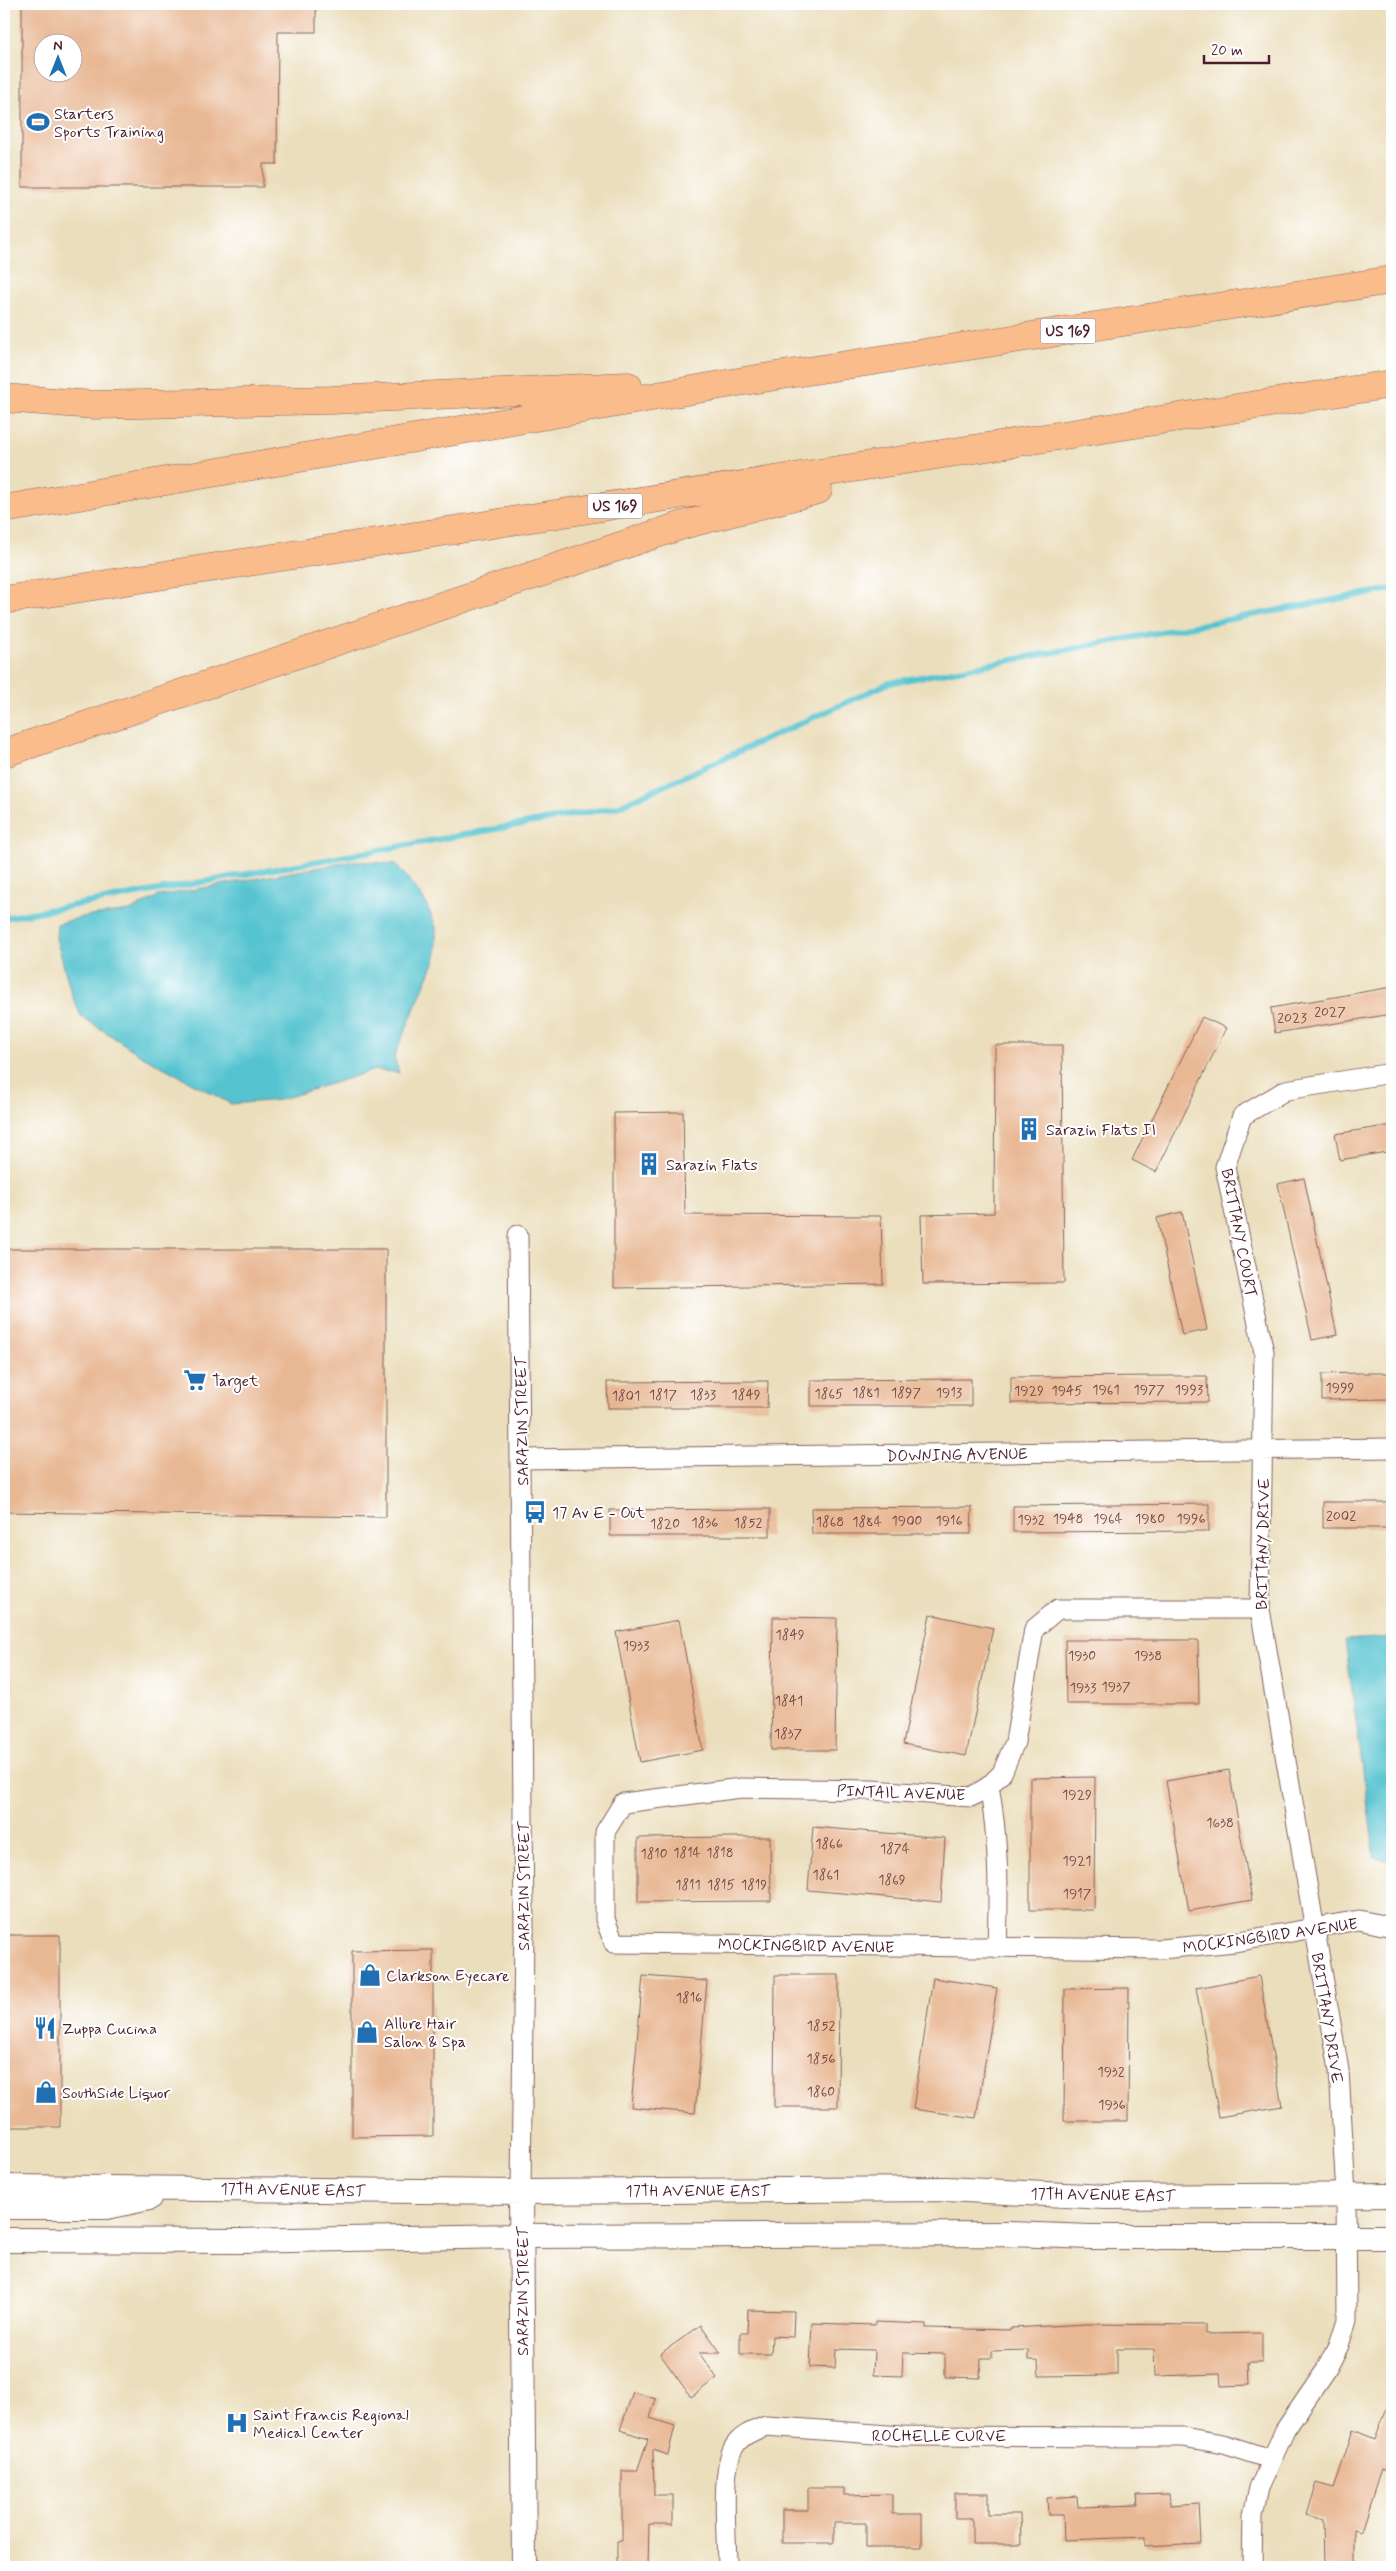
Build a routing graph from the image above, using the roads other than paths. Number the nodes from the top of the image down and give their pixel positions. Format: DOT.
graph roads {
  1 [pos="1392,280"];
  2 [pos="744,381"];
  3 [pos="1392,384"];
  4 [pos="4,398"];
  5 [pos="1225,411"];
  6 [pos="4,509"];
  7 [pos="4,600"];
  8 [pos="4,753"];
  9 [pos="1392,1073"];
  10 [pos="518,1235"];
  11 [pos="1392,1448"];
  12 [pos="1264,1450"];
  13 [pos="521,1459"];
  14 [pos="1260,1609"];
  15 [pos="989,1786"];
  16 [pos="1392,1926"];
  17 [pos="1313,1928"];
  18 [pos="614,1943"];
  19 [pos="997,1948"];
  20 [pos="4,2187"];
  21 [pos="200,2188"];
  22 [pos="521,2192"];
  23 [pos="1392,2195"];
  24 [pos="1346,2196"];
  25 [pos="4,2207"];
  26 [pos="521,2236"];
  27 [pos="1347,2237"];
  28 [pos="1392,2237"];
  29 [pos="4,2240"];
  30 [pos="1270,2459"];
  31 [pos="524,2567"];
  32 [pos="727,2567"];
  33 [pos="1252,2567"];
  1 -- 2 [label="highway, US 169"];
  2 -- 4 [label="highway"];
  2 -- 6 [label="highway, US 169"];
  3 -- 5 [label="highway, US 169"];
  5 -- 7 [label="highway, US 169"];
  5 -- 8 [label="highway"];
  9 -- 12 [label="street, BRITTANY COURT"];
  10 -- 13 [label="street, SARAZIN STREET"];
  11 -- 12 [label="street, DOWNING AVENUE"];
  12 -- 13 [label="street, DOWNING AVENUE"];
  12 -- 14 [label="street, BRITTANY DRIVE"];
  13 -- 22 [label="street, SARAZIN STREET"];
  14 -- 15 [label="street, PINTAIL AVENUE"];
  14 -- 17 [label="street, BRITTANY DRIVE"];
  15 -- 18 [label="street, PINTAIL AVENUE"];
  15 -- 19 [label="street"];
  16 -- 17 [label="street, MOCKINGBIRD AVENUE"];
  17 -- 19 [label="street, MOCKINGBIRD AVENUE"];
  17 -- 24 [label="street, BRITTANY DRIVE"];
  18 -- 19 [label="street, MOCKINGBIRD AVENUE"];
  20 -- 21 [label="street, 17TH AVENUE EAST"];
  21 -- 22 [label="street, 17TH AVENUE EAST"];
  21 -- 25 [label="street"];
  22 -- 24 [label="street, 17TH AVENUE EAST"];
  22 -- 26 [label="street, SARAZIN STREET"];
  23 -- 24 [label="street, 17TH AVENUE EAST"];
  24 -- 27 [label="street, BRITTANY DRIVE"];
  26 -- 27 [label="street"];
  26 -- 29 [label="street"];
  26 -- 31 [label="street, SARAZIN STREET"];
  27 -- 28 [label="street"];
  27 -- 30 [label="street, BRITTANY DRIVE"];
  30 -- 32 [label="street, ROCHELLE CURVE"];
  30 -- 33 [label="street, BRITTANY DRIVE"];
}
